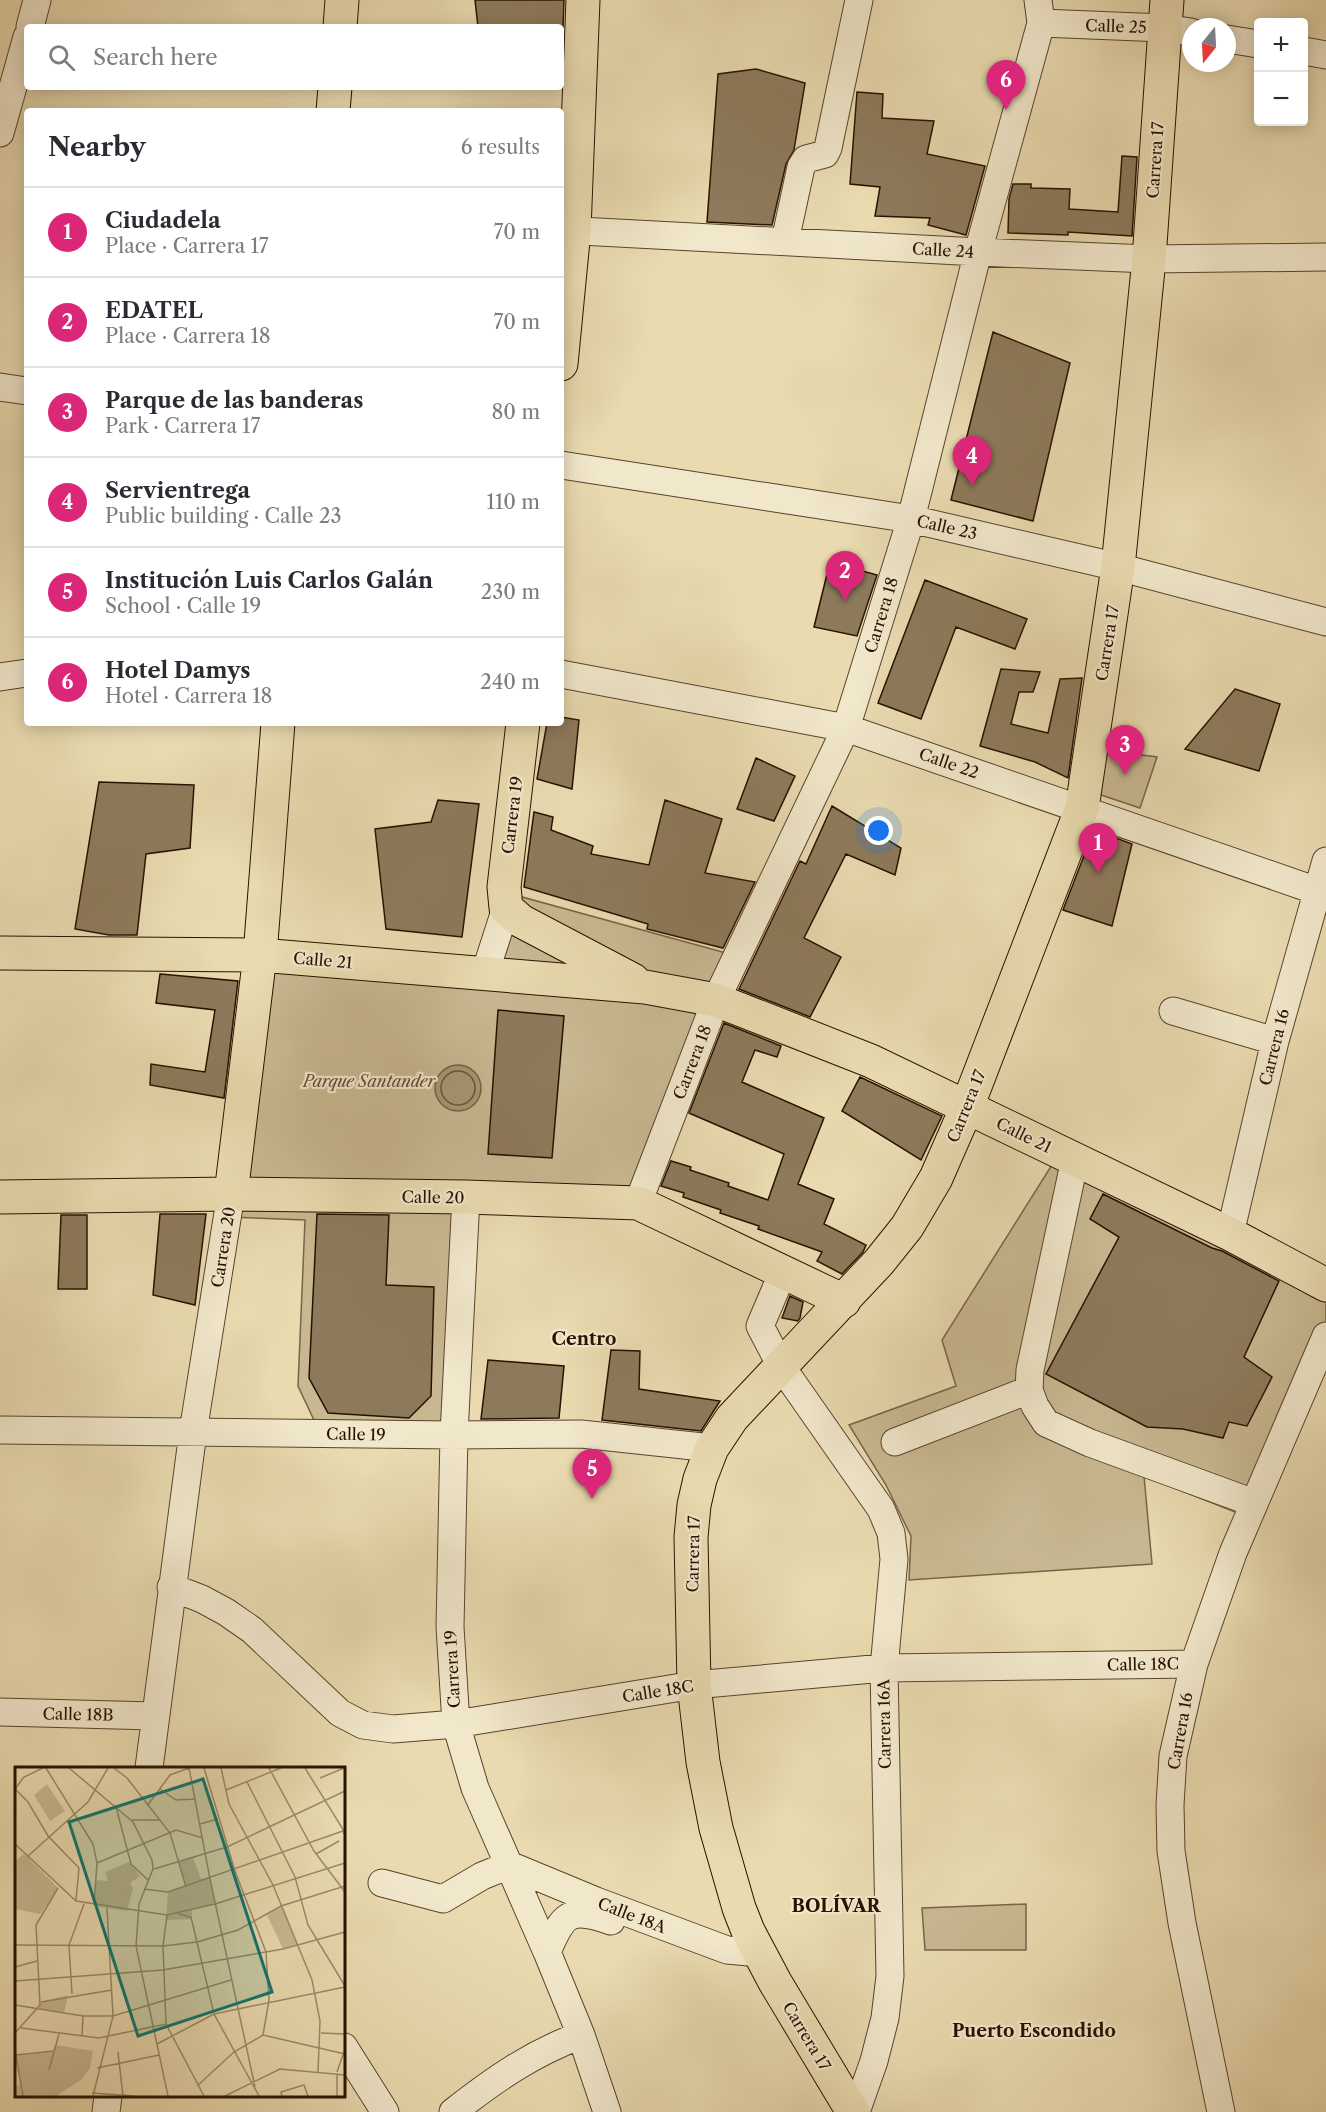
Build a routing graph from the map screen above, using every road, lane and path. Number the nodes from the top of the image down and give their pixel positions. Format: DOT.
graph roads {
  1 [pos="38,0"];
  2 [pos="342,0"];
  3 [pos="583,0"];
  4 [pos="859,0"];
  5 [pos="1040,11"];
  6 [pos="1174,20"];
  7 [pos="31,24"];
  8 [pos="340,24"];
  9 [pos="1236,40"];
  10 [pos="1254,43"];
  11 [pos="24,48"];
  12 [pos="1308,52"];
  13 [pos="1326,55"];
  14 [pos="334,90"];
  15 [pos="333,108"];
  16 [pos="0,133"];
  17 [pos="567,230"];
  18 [pos="785,241"];
  19 [pos="978,252"];
  20 [pos="1326,257"];
  21 [pos="1149,259"];
  22 [pos="564,297"];
  23 [pos="0,387"];
  24 [pos="24,391"];
  25 [pos="564,465"];
  26 [pos="911,519"];
  27 [pos="1118,567"];
  28 [pos="1326,622"];
  29 [pos="24,673"];
  30 [pos="564,675"];
  31 [pos="0,677"];
  32 [pos="278,726"];
  33 [pos="523,726"];
  34 [pos="846,728"];
  35 [pos="1082,808"];
  36 [pos="1326,861"];
  37 [pos="1322,892"];
  38 [pos="506,908"];
  39 [pos="0,953"];
  40 [pos="260,955"];
  41 [pos="485,973"];
  42 [pos="645,987"];
  43 [pos="716,1000"];
  44 [pos="1173,1011"];
  45 [pos="1275,1041"];
  46 [pos="967,1107"];
  47 [pos="1075,1159"];
  48 [pos="231,1194"];
  49 [pos="0,1197"];
  50 [pos="466,1197"];
  51 [pos="638,1203"];
  52 [pos="1230,1234"];
  53 [pos="783,1272"];
  54 [pos="1326,1285"];
  55 [pos="844,1301"];
  56 [pos="1326,1336"];
  57 [pos="781,1366"];
  58 [pos="1029,1390"];
  59 [pos="0,1430"];
  60 [pos="193,1432"];
  61 [pos="454,1435"];
  62 [pos="895,1442"];
  63 [pos="712,1448"];
  64 [pos="1254,1503"];
  65 [pos="171,1587"];
  66 [pos="1194,1664"];
  67 [pos="884,1668"];
  68 [pos="694,1685"];
  69 [pos="0,1712"];
  70 [pos="155,1716"];
  71 [pos="456,1724"];
  72 [pos="148,1767"];
  73 [pos="509,1864"];
  74 [pos="382,1883"];
  75 [pos="758,1949"];
  76 [pos="547,1952"];
  77 [pos="775,1982"];
  78 [pos="581,2036"];
  79 [pos="345,2049"];
  80 [pos="108,2097"];
  81 [pos="106,2112"];
  82 [pos="385,2112"];
  83 [pos="453,2112"];
  84 [pos="607,2112"];
  85 [pos="854,2112"];
  86 [pos="1221,2112"];
  1 -- 7 [label="street"];
  2 -- 8 [label="main road"];
  3 -- 17 [label="main road"];
  4 -- 18 [label="street"];
  5 -- 6 [label="street, Calle 25"];
  5 -- 19 [label="street, Carrera 18"];
  6 -- 21 [label="main road, Carrera 17"];
  9 -- 10 [label="street"];
  11 -- 16 [label="street"];
  12 -- 13 [label="street"];
  14 -- 15 [label="main road"];
  17 -- 18 [label="street, Calle 24"];
  17 -- 22 [label="main road"];
  18 -- 19 [label="street, Calle 24"];
  19 -- 21 [label="street, Calle 24"];
  19 -- 26 [label="street, Carrera 18"];
  20 -- 21 [label="street, Calle 24"];
  21 -- 27 [label="main road, Carrera 17"];
  23 -- 24 [label="street"];
  25 -- 26 [label="street, Calle 23"];
  26 -- 27 [label="street, Calle 23"];
  26 -- 34 [label="street, Carrera 18"];
  27 -- 28 [label="street, Calle 23"];
  27 -- 35 [label="main road, Carrera 17"];
  29 -- 31 [label="street"];
  30 -- 34 [label="street, Calle 22"];
  32 -- 40 [label="main road, Carrera 20"];
  33 -- 38 [label="main road, Carrera 19"];
  34 -- 35 [label="street, Calle 22"];
  34 -- 43 [label="street, Carrera 18"];
  35 -- 37 [label="street, Calle 22"];
  35 -- 46 [label="main road, Carrera 17"];
  36 -- 37 [label="street, Carrera 16"];
  37 -- 45 [label="street, Carrera 16"];
  38 -- 41 [label="street"];
  38 -- 42 [label="main road, Calle 21"];
  39 -- 40 [label="main road, Calle 21"];
  40 -- 41 [label="main road, Calle 21"];
  40 -- 48 [label="main road, Carrera 20"];
  41 -- 42 [label="main road, Calle 21"];
  42 -- 43 [label="main road, Calle 21"];
  43 -- 46 [label="main road, Calle 21"];
  43 -- 51 [label="street, Carrera 18"];
  44 -- 45 [label="street"];
  45 -- 52 [label="street, Carrera 16"];
  46 -- 47 [label="main road, Calle 21"];
  46 -- 55 [label="main road, Carrera 17"];
  47 -- 52 [label="main road, Calle 21"];
  47 -- 58 [label="street"];
  48 -- 49 [label="main road, Calle 20"];
  48 -- 50 [label="main road, Calle 20"];
  48 -- 60 [label="street, Carrera 20"];
  50 -- 51 [label="main road, Calle 20"];
  50 -- 61 [label="street, Carrera 19"];
  51 -- 53 [label="main road, Calle 20"];
  52 -- 54 [label="main road, Calle 21"];
  53 -- 55 [label="main road, Calle 20"];
  53 -- 57 [label="street, Carrera 16A"];
  55 -- 57 [label="main road, Carrera 17"];
  56 -- 64 [label="street, Carrera 16"];
  57 -- 63 [label="main road, Carrera 17"];
  57 -- 67 [label="street, Carrera 16A"];
  58 -- 62 [label="street"];
  58 -- 64 [label="street"];
  59 -- 60 [label="street, Calle 19"];
  60 -- 61 [label="street, Calle 19"];
  60 -- 65 [label="street, Carrera 20"];
  61 -- 63 [label="street, Calle 19"];
  61 -- 71 [label="street, Carrera 19"];
  63 -- 68 [label="main road, Carrera 17"];
  64 -- 66 [label="street, Carrera 16"];
  65 -- 70 [label="street, Carrera 20"];
  65 -- 71 [label="street, Calle 18C"];
  66 -- 67 [label="street, Calle 18C"];
  66 -- 86 [label="street, Carrera 16"];
  67 -- 68 [label="street, Calle 18C"];
  67 -- 85 [label="street, Carrera 16A"];
  68 -- 71 [label="street, Calle 18C"];
  68 -- 75 [label="main road, Carrera 17"];
  69 -- 70 [label="street, Calle 18B"];
  70 -- 72 [label="street, Carrera 20"];
  71 -- 73 [label="street, Carrera 19"];
  73 -- 74 [label="street"];
  73 -- 75 [label="street, Calle 18A"];
  73 -- 76 [label="street, Carrera 19"];
  75 -- 77 [label="main road, Carrera 17"];
  76 -- 77 [label="street, Calle 18A"];
  76 -- 78 [label="street, Carrera 19"];
  77 -- 85 [label="main road, Carrera 17"];
  78 -- 83 [label="street"];
  78 -- 84 [label="street, Carrera 19"];
  79 -- 82 [label="street"];
  80 -- 81 [label="street"];
}
